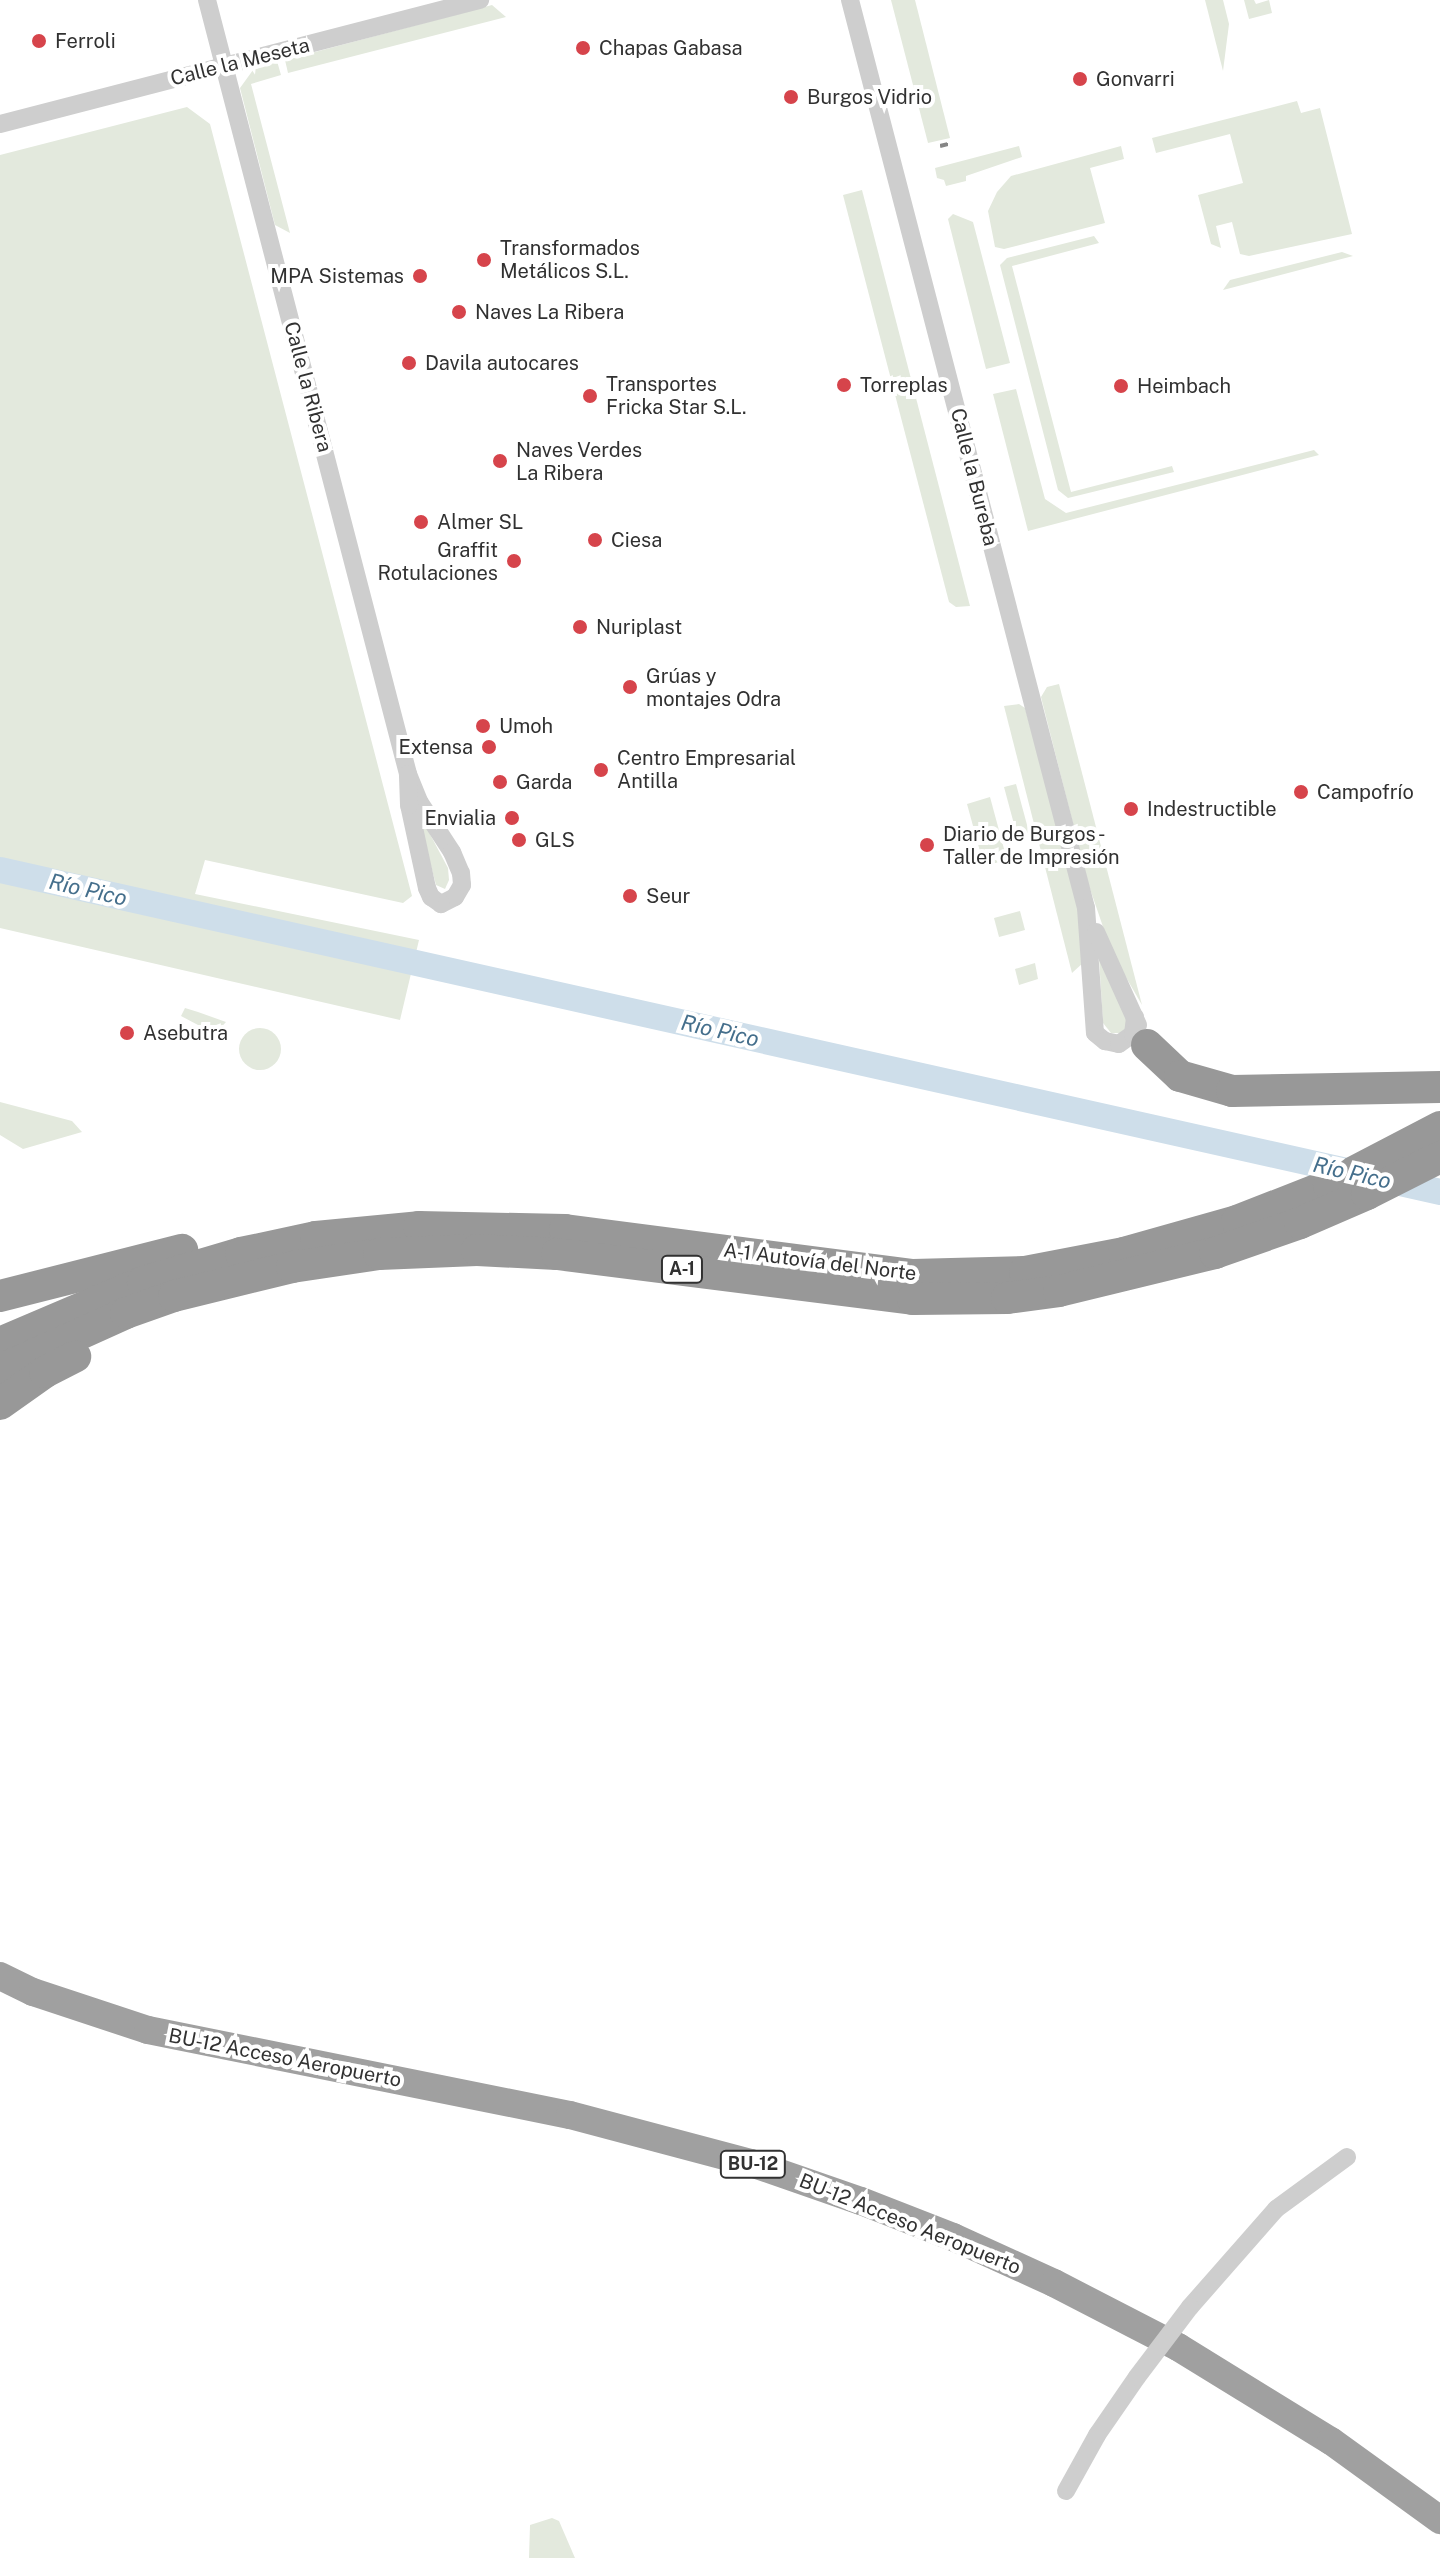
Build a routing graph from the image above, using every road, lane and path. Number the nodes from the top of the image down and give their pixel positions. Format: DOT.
graph roads {
  1 [pos="207,0"];
  2 [pos="480,0"];
  3 [pos="850,0"];
  4 [pos="224,67"];
  5 [pos="0,124"];
  6 [pos="408,774"];
  7 [pos="1086,908"];
  8 [pos="1141,1031"];
  9 [pos="1440,1087"];
  10 [pos="1440,1127"];
  11 [pos="1429,1163"];
  12 [pos="359,1232"];
  13 [pos="340,1259"];
  14 [pos="0,1296"];
  15 [pos="0,1343"];
  16 [pos="0,1370"];
  17 [pos="0,1404"];
  18 [pos="0,1976"];
  19 [pos="1347,2157"];
  20 [pos="1066,2491"];
  21 [pos="1440,2520"];
  1 -- 4 [label="street, Calle la Ribera"];
  2 -- 4 [label="street, Calle la Meseta"];
  3 -- 7 [label="street, Calle la Bureba"];
  4 -- 5 [label="street, Calle la Meseta"];
  4 -- 6 [label="street, Calle la Ribera"];
  6 -- 6 [label="street, Calle la Ribera"];
  7 -- 8 [label="street, Calle la Bureba"];
  7 -- 8 [label="street, Calle la Bureba"];
  8 -- 9 [label="highway"];
  10 -- 12 [label="highway, A-1 Autovía del Norte / A-1"];
  11 -- 13 [label="highway, A-1 Autovía del Norte / A-1"];
  12 -- 14 [label="highway"];
  12 -- 15 [label="highway, A-1 Autovía del Norte / A-1"];
  13 -- 16 [label="highway, A-1 Autovía del Norte / A-1"];
  13 -- 17 [label="highway"];
  18 -- 21 [label="highway, BU-12 Acceso Aeropuerto / BU-12"];
  19 -- 20 [label="street, bridge"];
}
